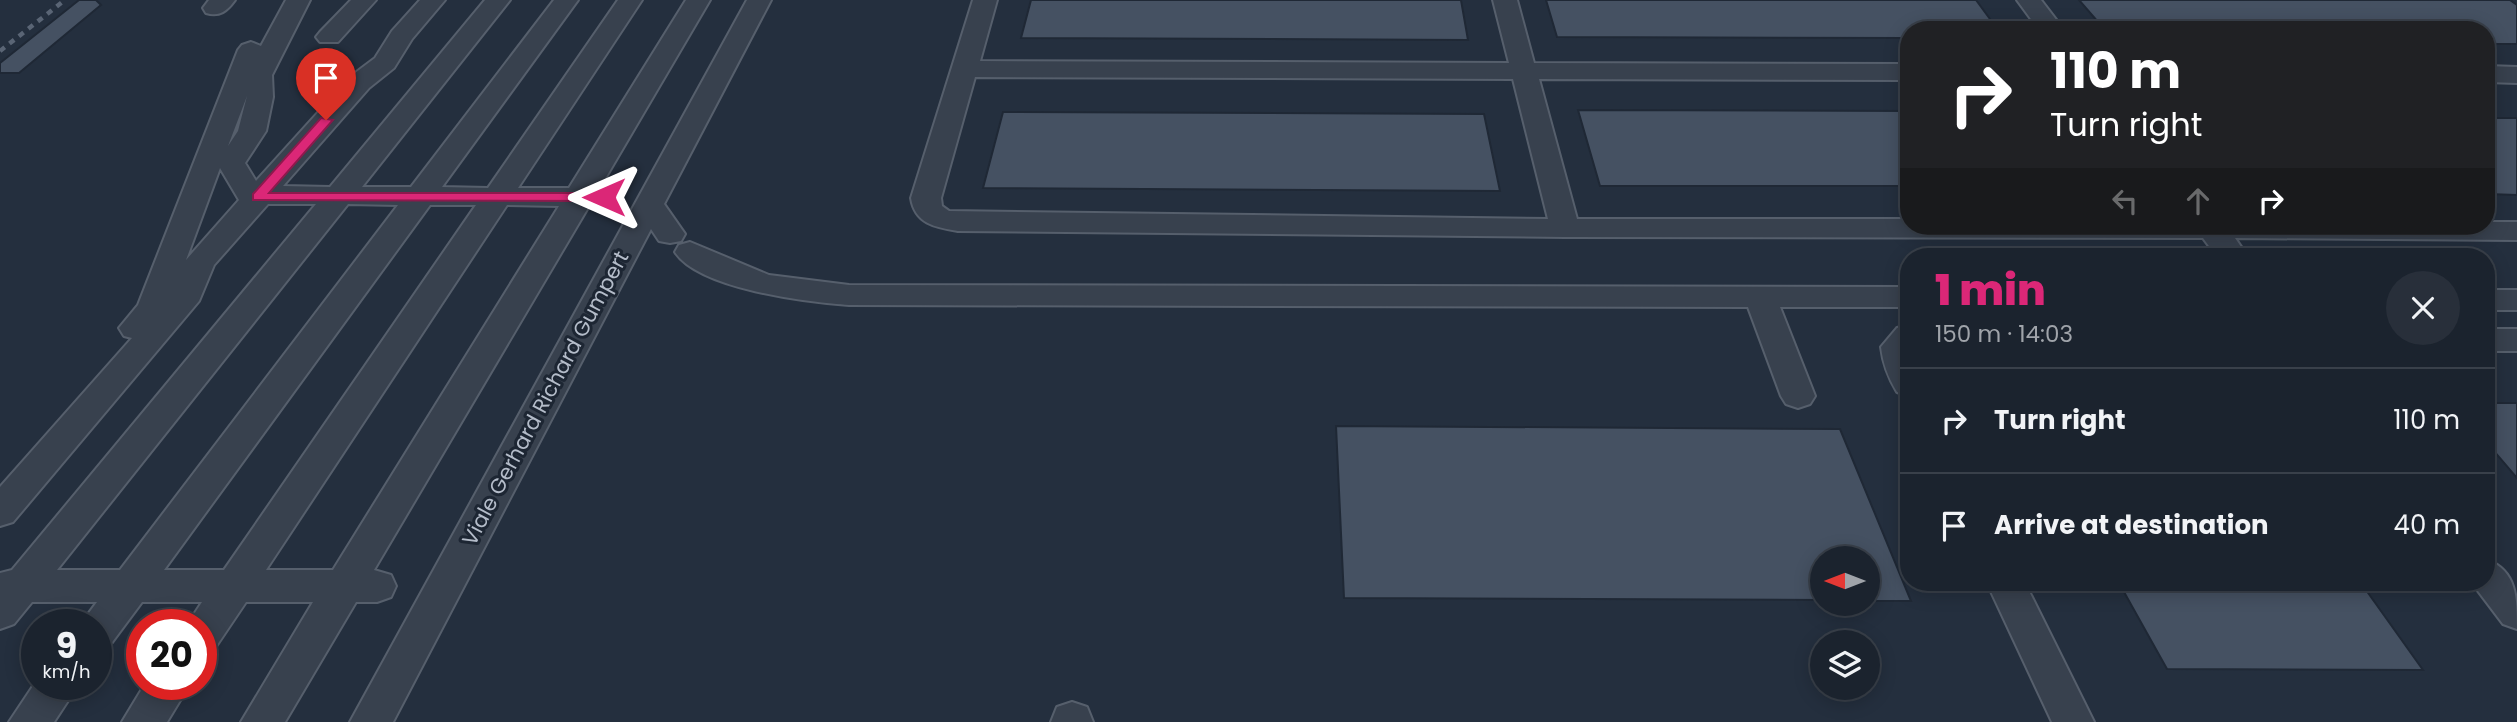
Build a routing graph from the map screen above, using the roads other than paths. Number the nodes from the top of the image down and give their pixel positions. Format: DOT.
graph roads {
  1 [pos="270,0"];
  2 [pos="298,0"];
  3 [pos="365,0"];
  4 [pos="433,0"];
  5 [pos="498,0"];
  6 [pos="566,0"];
  7 [pos="630,0"];
  8 [pos="698,0"];
  9 [pos="759,0"];
  10 [pos="985,0"];
  11 [pos="1504,0"];
  12 [pos="2029,0"];
  13 [pos="2045,21"];
  14 [pos="329,37"];
  15 [pos="965,69"];
  16 [pos="1522,70"];
  17 [pos="1900,72"];
  18 [pos="2495,75"];
  19 [pos="2517,75"];
  20 [pos="258,197"];
  21 [pos="338,197"];
  22 [pos="420,197"];
  23 [pos="497,197"];
  24 [pos="592,197"];
  25 [pos="650,205"];
  26 [pos="1565,228"];
  27 [pos="1900,228"];
  28 [pos="2495,231"];
  29 [pos="2517,231"];
  30 [pos="1760,296"];
  31 [pos="1900,297"];
  32 [pos="2495,300"];
  33 [pos="2517,300"];
  34 [pos="2495,340"];
  35 [pos="2517,340"];
  36 [pos="1900,344"];
  37 [pos="1900,362"];
  38 [pos="1797,396"];
  39 [pos="0,482"];
  40 [pos="0,512"];
  41 [pos="2495,585"];
  42 [pos="131,586"];
  43 [pos="235,586"];
  44 [pos="361,586"];
  45 [pos="2010,591"];
  46 [pos="8,595"];
  47 [pos="112,612"];
  48 [pos="217,612"];
  49 [pos="2517,613"];
  50 [pos="46,700"];
  51 [pos="158,700"];
  52 [pos="30,722"];
  53 [pos="143,722"];
  54 [pos="262,722"];
  55 [pos="371,722"];
  56 [pos="2073,722"];
  1 -- 39 [label="street"];
  2 -- 20 [label="street"];
  3 -- 14 [label="street"];
  4 -- 20 [label="street"];
  5 -- 21 [label="street"];
  6 -- 22 [label="street"];
  7 -- 23 [label="street"];
  8 -- 24 [label="street"];
  9 -- 25 [label="street, Viale Gerhard Richard Gumpert"];
  10 -- 15 [label="lane"];
  11 -- 16 [label="lane"];
  12 -- 13 [label="street"];
  15 -- 16 [label="street"];
  15 -- 26 [label="lane"];
  16 -- 17 [label="street"];
  16 -- 26 [label="lane"];
  18 -- 19 [label="street"];
  20 -- 21 [label="street"];
  20 -- 40 [label="street"];
  21 -- 22 [label="street"];
  21 -- 46 [label="street"];
  22 -- 23 [label="street"];
  22 -- 42 [label="street"];
  23 -- 24 [label="street"];
  23 -- 43 [label="street"];
  24 -- 44 [label="street"];
  25 -- 30 [label="street"];
  25 -- 55 [label="street, Viale Gerhard Richard Gumpert"];
  26 -- 27 [label="lane"];
  28 -- 29 [label="lane"];
  30 -- 31 [label="street"];
  30 -- 38 [label="street"];
  32 -- 33 [label="street"];
  34 -- 35 [label="street"];
  36 -- 37 [label="street"];
  41 -- 49 [label="street"];
  42 -- 43 [label="street"];
  42 -- 46 [label="street"];
  42 -- 47 [label="street"];
  43 -- 44 [label="street"];
  43 -- 48 [label="street"];
  44 -- 54 [label="street"];
  45 -- 56 [label="street"];
  50 -- 52 [label="street"];
  51 -- 53 [label="street"];
}
